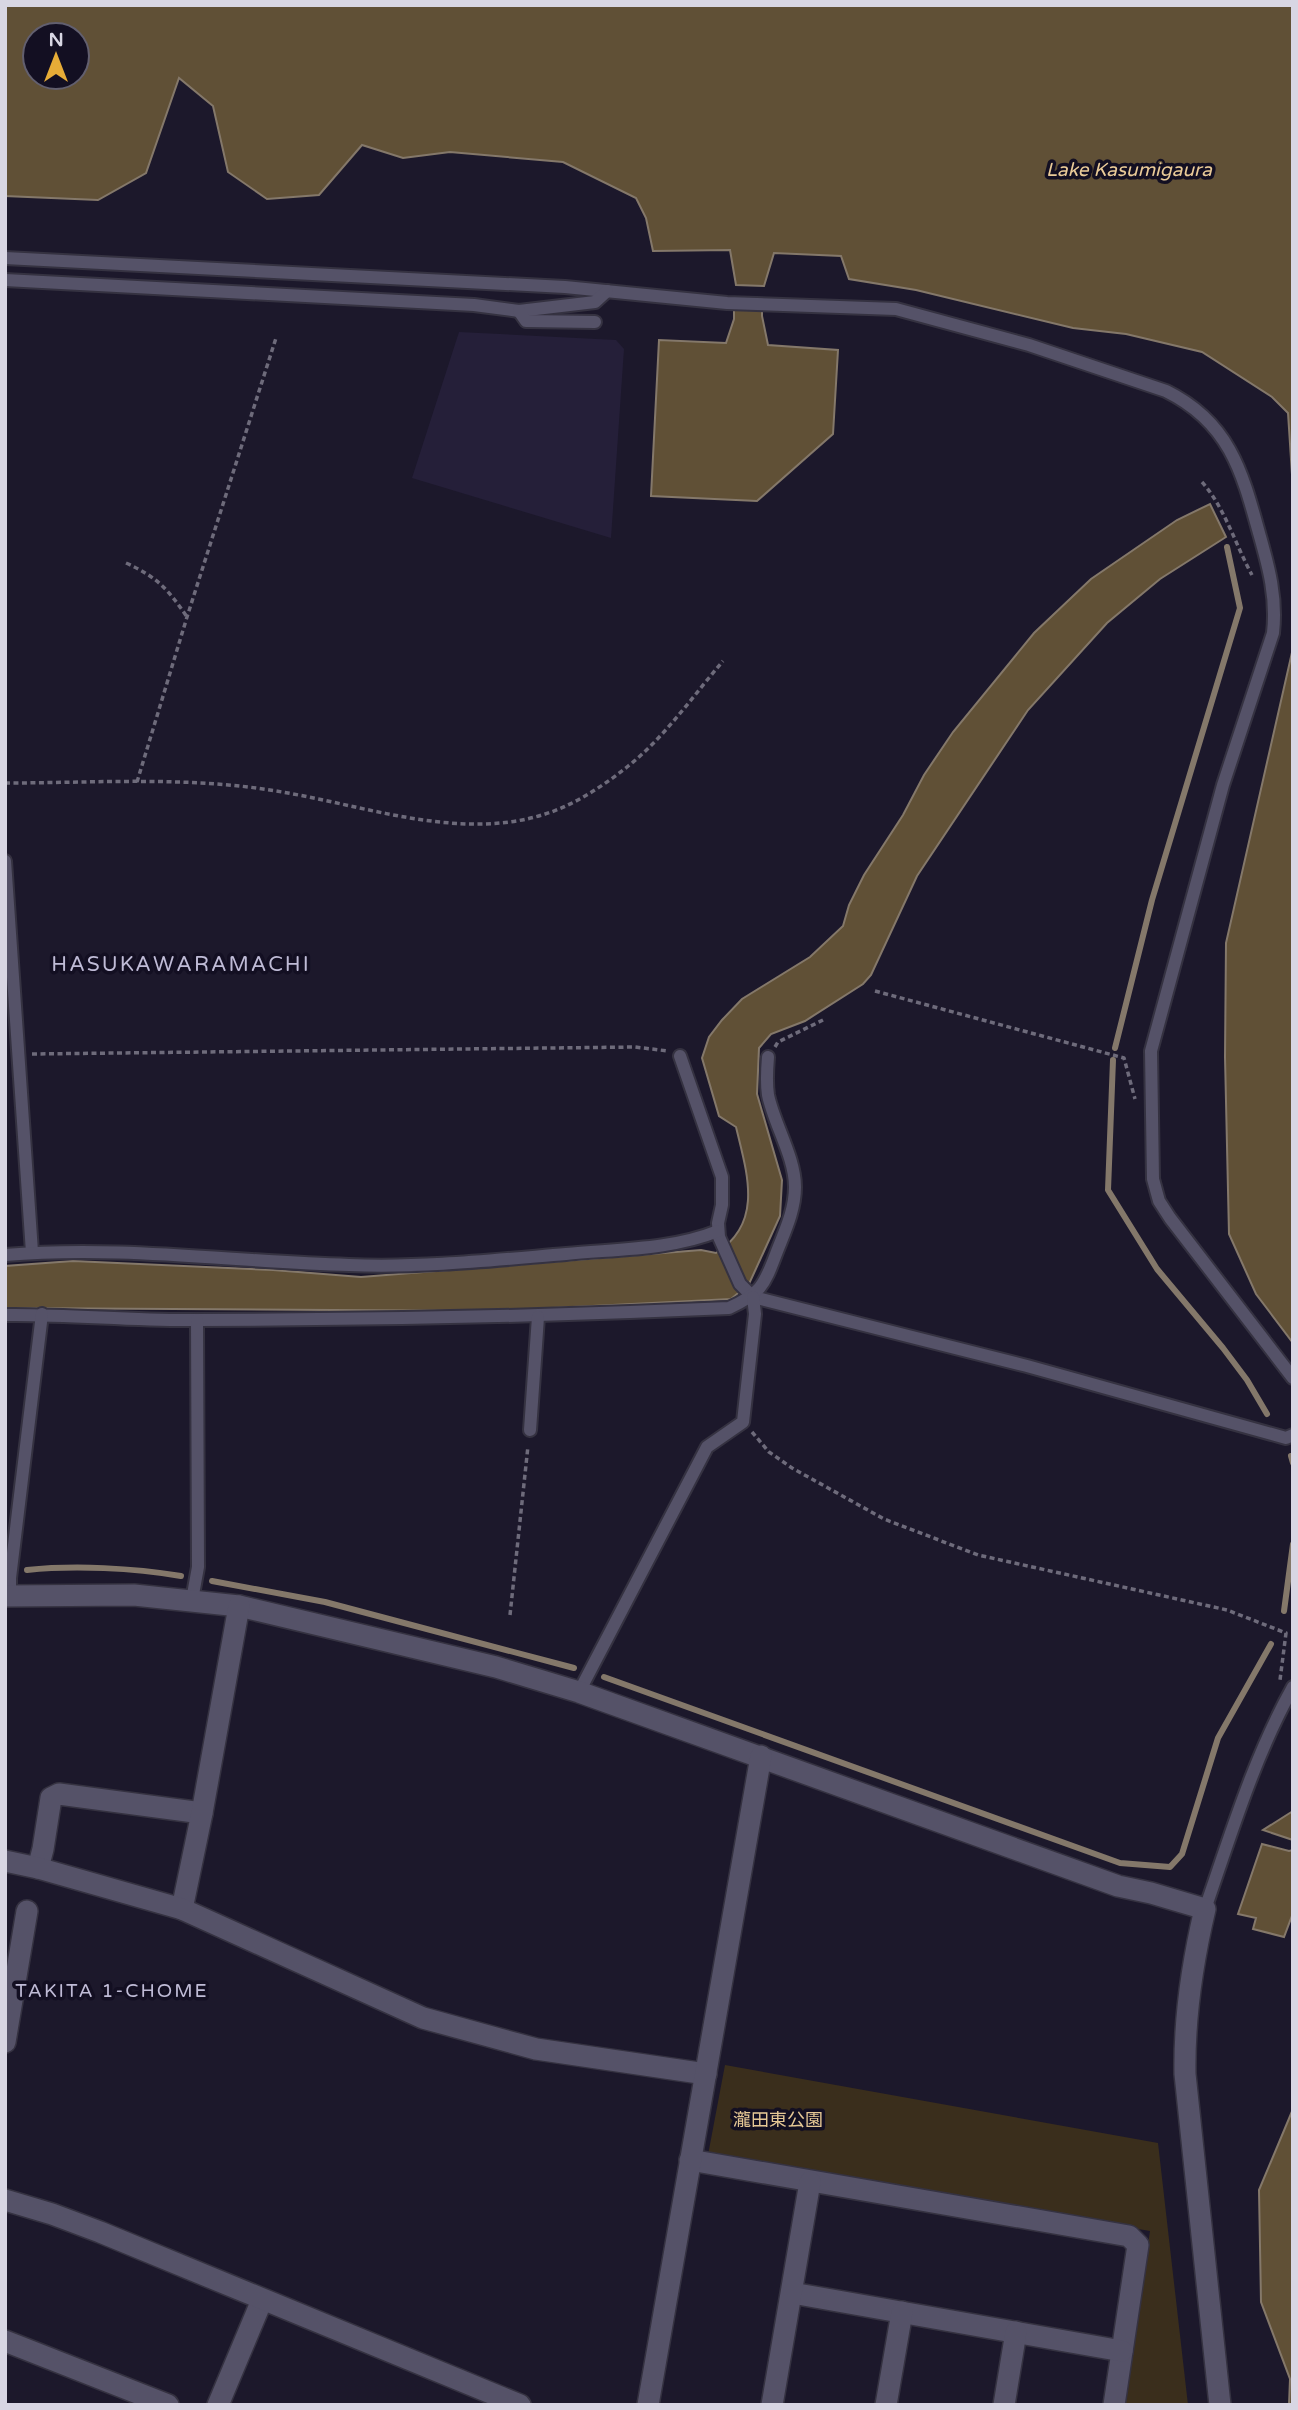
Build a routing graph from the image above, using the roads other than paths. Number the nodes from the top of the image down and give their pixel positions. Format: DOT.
graph roads {
  1 [pos="5,258"];
  2 [pos="5,280"];
  3 [pos="607,291"];
  4 [pos="519,311"];
  5 [pos="596,322"];
  6 [pos="5,860"];
  7 [pos="680,1056"];
  8 [pos="768,1057"];
  9 [pos="718,1231"];
  10 [pos="32,1252"];
  11 [pos="5,1255"];
  12 [pos="753,1297"];
  13 [pos="42,1314"];
  14 [pos="5,1315"];
  15 [pos="538,1317"];
  16 [pos="197,1320"];
  17 [pos="1293,1378"];
  18 [pos="530,1430"];
  19 [pos="1293,1435"];
  20 [pos="8,1595"];
  21 [pos="192,1600"];
  22 [pos="239,1606"];
  23 [pos="1293,1687"];
  24 [pos="579,1692"];
  25 [pos="761,1756"];
  26 [pos="202,1812"];
  27 [pos="5,1861"];
  28 [pos="38,1868"];
  29 [pos="182,1909"];
  30 [pos="1205,1909"];
  31 [pos="27,1910"];
  32 [pos="5,2042"];
  33 [pos="706,2074"];
  34 [pos="690,2160"];
  35 [pos="810,2182"];
  36 [pos="5,2200"];
  37 [pos="792,2292"];
  38 [pos="262,2300"];
  39 [pos="902,2312"];
  40 [pos="1017,2332"];
  41 [pos="5,2341"];
  42 [pos="1122,2351"];
  43 [pos="168,2405"];
  44 [pos="218,2405"];
  45 [pos="520,2405"];
  46 [pos="648,2405"];
  47 [pos="772,2405"];
  48 [pos="886,2405"];
  49 [pos="1004,2405"];
  50 [pos="1114,2405"];
  51 [pos="1220,2405"];
  1 -- 3 [label="lane"];
  2 -- 4 [label="lane"];
  3 -- 4 [label="lane"];
  3 -- 17 [label="lane"];
  4 -- 5 [label="lane"];
  6 -- 10 [label="lane"];
  7 -- 9 [label="lane"];
  8 -- 12 [label="lane"];
  9 -- 10 [label="lane"];
  9 -- 12 [label="lane"];
  10 -- 11 [label="lane"];
  12 -- 15 [label="lane"];
  12 -- 19 [label="lane"];
  12 -- 24 [label="lane"];
  13 -- 14 [label="lane"];
  13 -- 16 [label="lane"];
  13 -- 20 [label="lane"];
  15 -- 16 [label="lane"];
  15 -- 18 [label="lane"];
  16 -- 21 [label="lane"];
  20 -- 21 [label="street"];
  21 -- 22 [label="street"];
  22 -- 24 [label="street"];
  22 -- 26 [label="street"];
  23 -- 30 [label="lane"];
  24 -- 25 [label="street"];
  25 -- 30 [label="street"];
  25 -- 33 [label="street"];
  26 -- 28 [label="street"];
  26 -- 29 [label="street"];
  27 -- 28 [label="street"];
  28 -- 29 [label="street"];
  29 -- 33 [label="street"];
  30 -- 51 [label="street"];
  31 -- 32 [label="street"];
  33 -- 34 [label="street"];
  34 -- 35 [label="street"];
  34 -- 46 [label="street"];
  35 -- 37 [label="street"];
  35 -- 42 [label="street"];
  36 -- 38 [label="street"];
  37 -- 39 [label="street"];
  37 -- 47 [label="street"];
  38 -- 44 [label="street"];
  38 -- 45 [label="street"];
  39 -- 40 [label="street"];
  39 -- 48 [label="street"];
  40 -- 42 [label="street"];
  40 -- 49 [label="street"];
  41 -- 43 [label="street"];
  42 -- 50 [label="street"];
}
